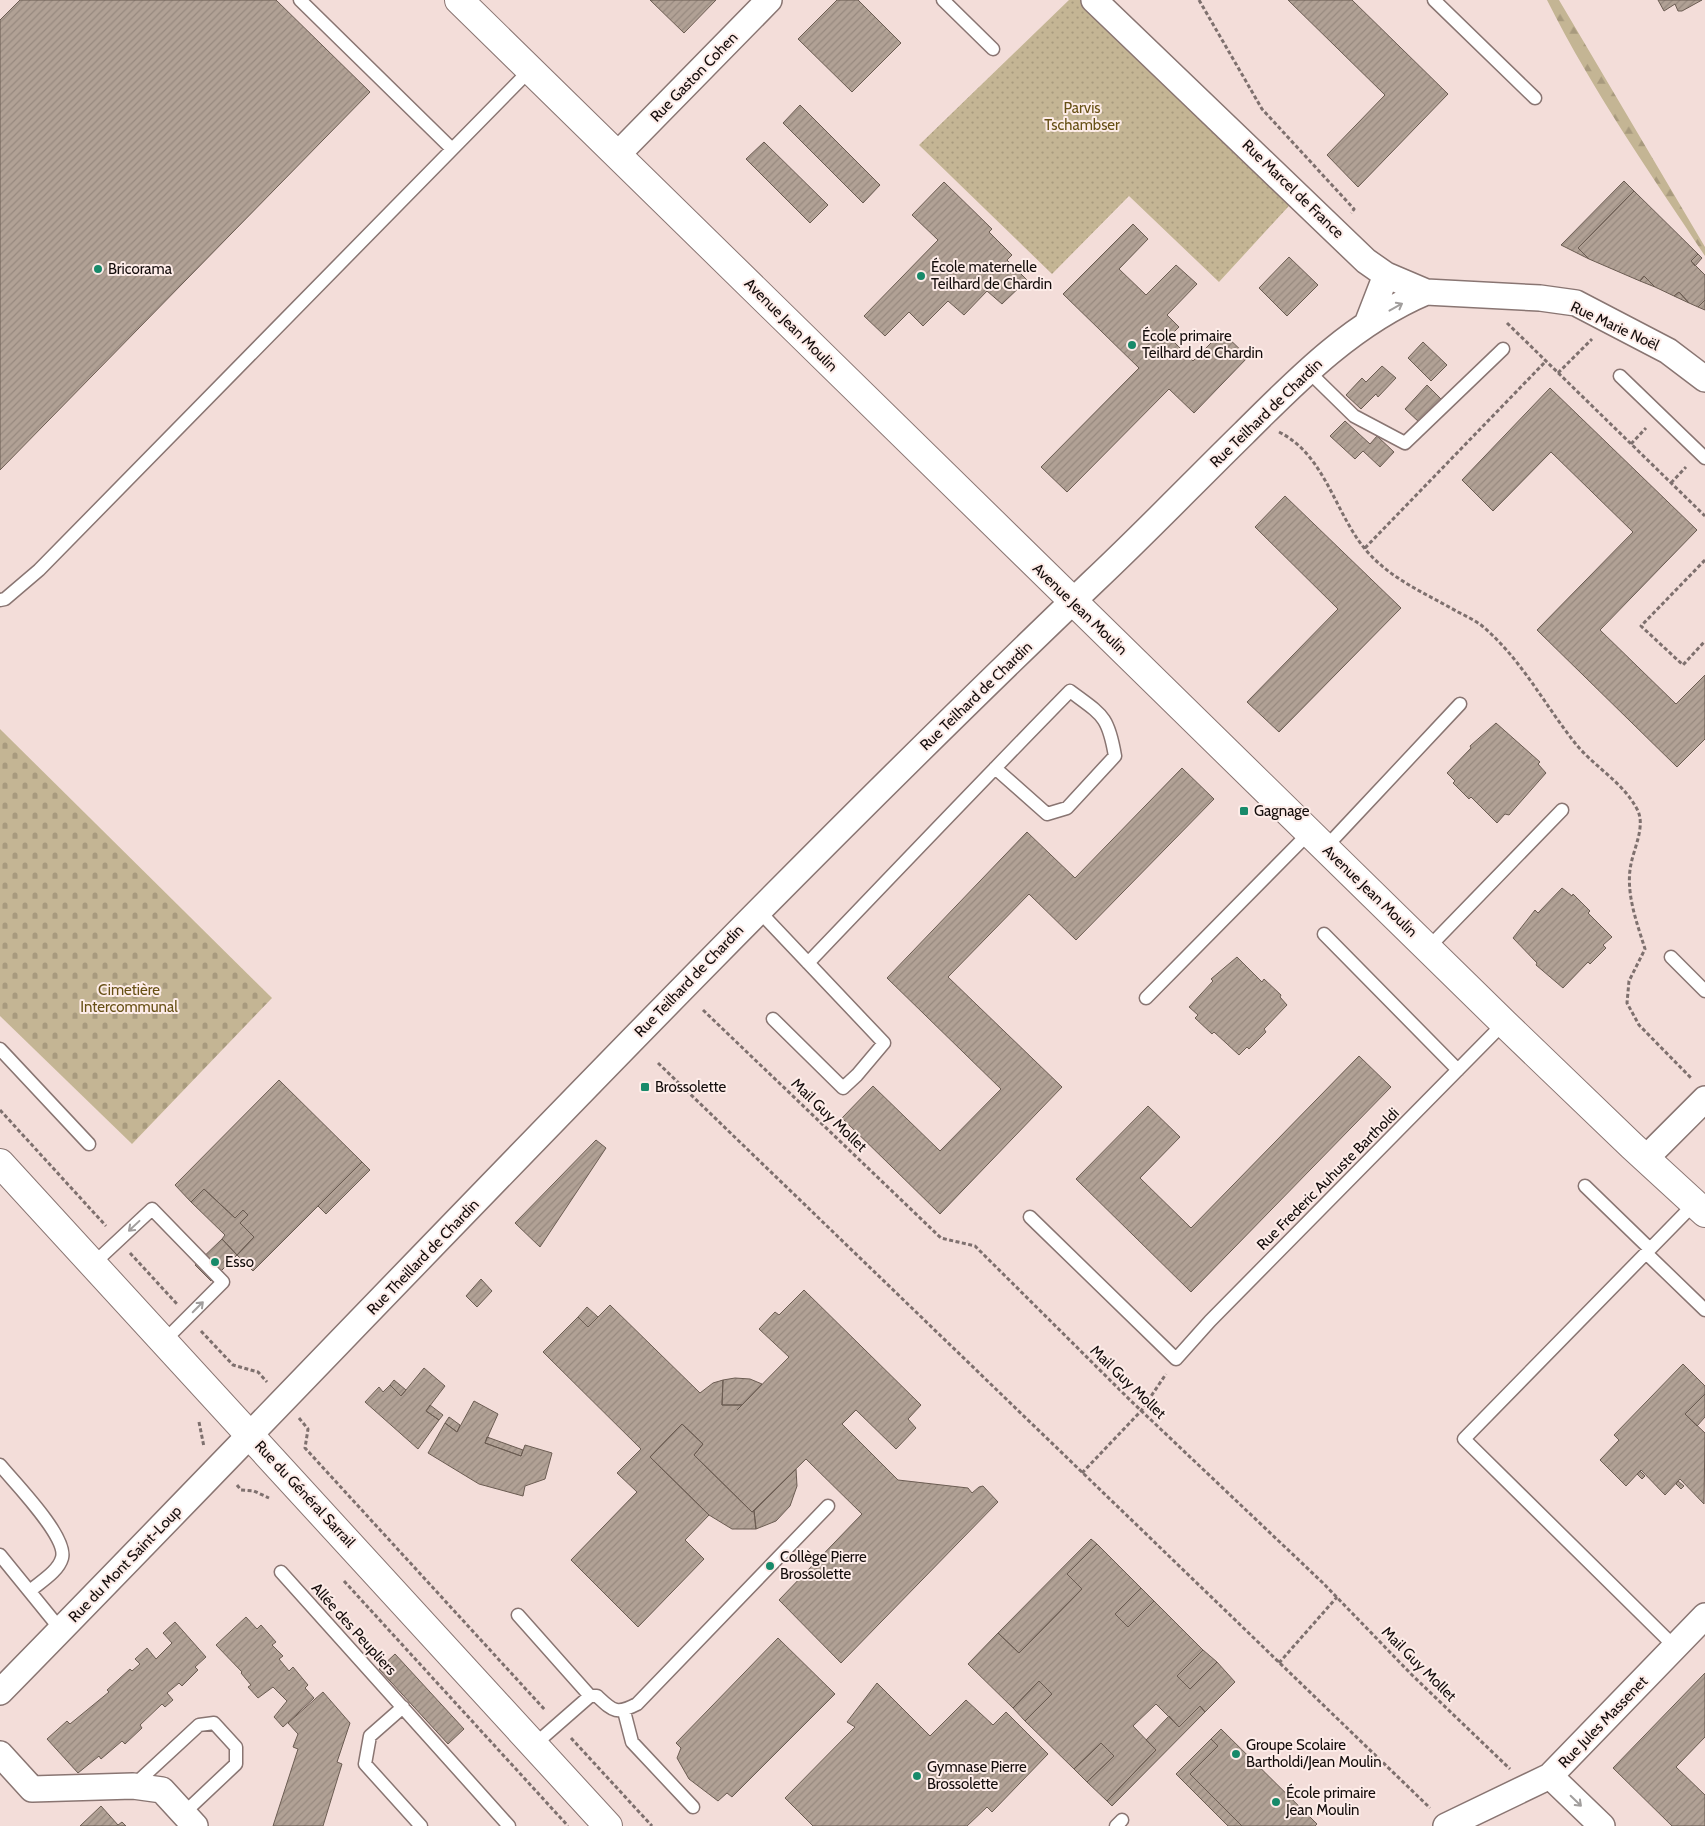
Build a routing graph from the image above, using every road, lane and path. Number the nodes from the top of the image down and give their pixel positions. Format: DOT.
graph roads {
  1 [pos="300,0"];
  2 [pos="459,0"];
  3 [pos="769,0"];
  4 [pos="943,0"];
  5 [pos="1094,0"];
  6 [pos="1200,0"];
  7 [pos="1434,0"];
  8 [pos="992,49"];
  9 [pos="531,69"];
  10 [pos="1535,98"];
  11 [pos="452,150"];
  12 [pos="618,154"];
  13 [pos="1334,229"];
  14 [pos="1386,276"];
  15 [pos="1426,292"];
  16 [pos="1501,316"];
  17 [pos="1366,324"];
  18 [pos="1596,336"];
  19 [pos="1503,349"];
  20 [pos="1546,361"];
  21 [pos="1307,370"];
  22 [pos="1558,373"];
  23 [pos="1620,376"];
  24 [pos="1705,380"];
  25 [pos="1256,421"];
  26 [pos="1705,458"];
  27 [pos="1705,516"];
  28 [pos="1365,548"];
  29 [pos="1705,560"];
  30 [pos="0,600"];
  31 [pos="1072,601"];
  32 [pos="1705,641"];
  33 [pos="1460,704"];
  34 [pos="996,768"];
  35 [pos="1562,810"];
  36 [pos="1317,840"];
  37 [pos="758,910"];
  38 [pos="1324,934"];
  39 [pos="1428,948"];
  40 [pos="1672,958"];
  41 [pos="808,963"];
  42 [pos="1705,991"];
  43 [pos="1146,998"];
  44 [pos="703,1010"];
  45 [pos="773,1019"];
  46 [pos="1504,1023"];
  47 [pos="0,1049"];
  48 [pos="658,1063"];
  49 [pos="1458,1070"];
  50 [pos="594,1077"];
  51 [pos="1702,1092"];
  52 [pos="0,1110"];
  53 [pos="89,1144"];
  54 [pos="1646,1158"];
  55 [pos="0,1163"];
  56 [pos="1585,1186"];
  57 [pos="1700,1208"];
  58 [pos="1030,1217"];
  59 [pos="118,1240"];
  60 [pos="1648,1251"];
  61 [pos="92,1265"];
  62 [pos="1705,1310"];
  63 [pos="188,1317"];
  64 [pos="164,1342"];
  65 [pos="1176,1359"];
  66 [pos="285,1400"];
  67 [pos="1141,1411"];
  68 [pos="194,1416"];
  69 [pos="251,1436"];
  70 [pos="0,1465"];
  71 [pos="220,1468"];
  72 [pos="1082,1473"];
  73 [pos="274,1503"];
  74 [pos="828,1506"];
  75 [pos="0,1555"];
  76 [pos="281,1572"];
  77 [pos="341,1578"];
  78 [pos="30,1591"];
  79 [pos="1337,1597"];
  80 [pos="518,1615"];
  81 [pos="1705,1616"];
  82 [pos="61,1630"];
  83 [pos="1674,1647"];
  84 [pos="1279,1663"];
  85 [pos="0,1692"];
  86 [pos="590,1696"];
  87 [pos="403,1708"];
  88 [pos="624,1711"];
  89 [pos="557,1723"];
  90 [pos="534,1745"];
  91 [pos="0,1754"];
  92 [pos="1550,1776"];
  93 [pos="133,1786"];
  94 [pos="1525,1790"];
  95 [pos="693,1807"];
  96 [pos="189,1820"];
  97 [pos="421,1826"];
  98 [pos="509,1826"];
  99 [pos="568,1826"];
  100 [pos="608,1826"];
  101 [pos="652,1826"];
  102 [pos="1447,1826"];
  103 [pos="1602,1826"];
  1 -- 11 [label="lane"];
  2 -- 9 [label="street, Avenue Jean Moulin"];
  3 -- 12 [label="street, Rue Gaston Cohen"];
  4 -- 8 [label="lane"];
  5 -- 13 [label="street, Rue Marcel de France"];
  6 -- 13 [label="path"];
  7 -- 10 [label="lane"];
  9 -- 11 [label="lane"];
  9 -- 12 [label="street, Avenue Jean Moulin"];
  11 -- 30 [label="lane"];
  12 -- 31 [label="street, Avenue Jean Moulin"];
  13 -- 14 [label="street, Rue Marcel de France"];
  14 -- 15 [label="street, Rue Marcel de France"];
  14 -- 17 [label="street, Rue Teilhard de Chardin"];
  17 -- 15 [label="street, Rue Teilhard de Chardin, one-way"];
  15 -- 24 [label="street, Rue Marie Noël"];
  16 -- 20 [label="path"];
  17 -- 21 [label="street, Rue Teilhard de Chardin"];
  18 -- 22 [label="path"];
  19 -- 21 [label="lane"];
  20 -- 22 [label="path"];
  20 -- 28 [label="path"];
  21 -- 25 [label="street, Rue Teilhard de Chardin"];
  22 -- 27 [label="path"];
  23 -- 26 [label="lane"];
  25 -- 28 [label="path"];
  25 -- 31 [label="street, Rue Teilhard de Chardin"];
  28 -- 51 [label="path"];
  29 -- 32 [label="path"];
  31 -- 36 [label="street, Avenue Jean Moulin"];
  31 -- 37 [label="street, Rue Teilhard de Chardin"];
  33 -- 36 [label="lane"];
  34 -- 34 [label="lane"];
  34 -- 41 [label="lane"];
  35 -- 39 [label="lane"];
  36 -- 39 [label="street, Avenue Jean Moulin"];
  36 -- 43 [label="lane"];
  37 -- 41 [label="lane"];
  37 -- 50 [label="street, Rue Teilhard de Chardin"];
  38 -- 49 [label="lane"];
  39 -- 46 [label="street, Avenue Jean Moulin"];
  40 -- 42 [label="lane"];
  41 -- 45 [label="lane"];
  44 -- 67 [label="path, Mail Guy Mollet"];
  46 -- 49 [label="lane, Rue Frederic Auhuste Bartholdi"];
  46 -- 54 [label="street, Avenue Jean Moulin"];
  47 -- 53 [label="lane"];
  48 -- 72 [label="path"];
  49 -- 65 [label="lane, Rue Frederic Auhuste Bartholdi"];
  50 -- 66 [label="street, Rue Theillard de Chardin"];
  51 -- 54 [label="street"];
  52 -- 59 [label="path"];
  54 -- 57 [label="street, Avenue Jean Moulin"];
  55 -- 61 [label="street, Rue du Général Sarrail"];
  56 -- 60 [label="lane"];
  57 -- 60 [label="lane"];
  58 -- 65 [label="lane"];
  59 -- 61 [label="lane"];
  59 -- 63 [label="path"];
  63 -- 59 [label="lane, one-way"];
  60 -- 62 [label="lane"];
  60 -- 83 [label="lane"];
  61 -- 64 [label="street, Rue du Général Sarrail"];
  63 -- 64 [label="lane"];
  63 -- 66 [label="path"];
  64 -- 69 [label="street, Rue du Général Sarrail"];
  65 -- 67 [label="path"];
  66 -- 69 [label="street, Rue Theillard de Chardin"];
  66 -- 89 [label="path"];
  67 -- 72 [label="path"];
  67 -- 79 [label="path, Mail Guy Mollet"];
  68 -- 71 [label="path"];
  69 -- 71 [label="street, Rue du Mont Saint-Loup"];
  69 -- 90 [label="street, Rue du Général Sarrail"];
  70 -- 78 [label="lane"];
  71 -- 73 [label="path"];
  71 -- 82 [label="street, Rue du Mont Saint-Loup"];
  72 -- 84 [label="path"];
  74 -- 88 [label="lane"];
  75 -- 78 [label="lane"];
  76 -- 87 [label="lane, Allée des Peupliers"];
  77 -- 99 [label="path"];
  78 -- 82 [label="lane"];
  79 -- 84 [label="path"];
  79 -- 94 [label="path, Mail Guy Mollet"];
  80 -- 86 [label="lane"];
  81 -- 83 [label="street, Rue Jules Massenet"];
  82 -- 85 [label="street, Rue du Mont Saint-Loup"];
  83 -- 92 [label="street, Rue Jules Massenet"];
  84 -- 102 [label="path"];
  86 -- 88 [label="lane"];
  86 -- 89 [label="lane"];
  87 -- 97 [label="lane"];
  87 -- 98 [label="lane, Allée des Peupliers"];
  88 -- 95 [label="lane"];
  89 -- 90 [label="lane"];
  89 -- 101 [label="path"];
  90 -- 100 [label="street, Rue du Général Sarrail"];
  91 -- 93 [label="street"];
  92 -- 94 [label="street"];
  92 -- 103 [label="street, Rue Jules Massenet, one-way"];
  93 -- 96 [label="street"];
  93 -- 96 [label="lane"];
  94 -- 102 [label="street"];
}
